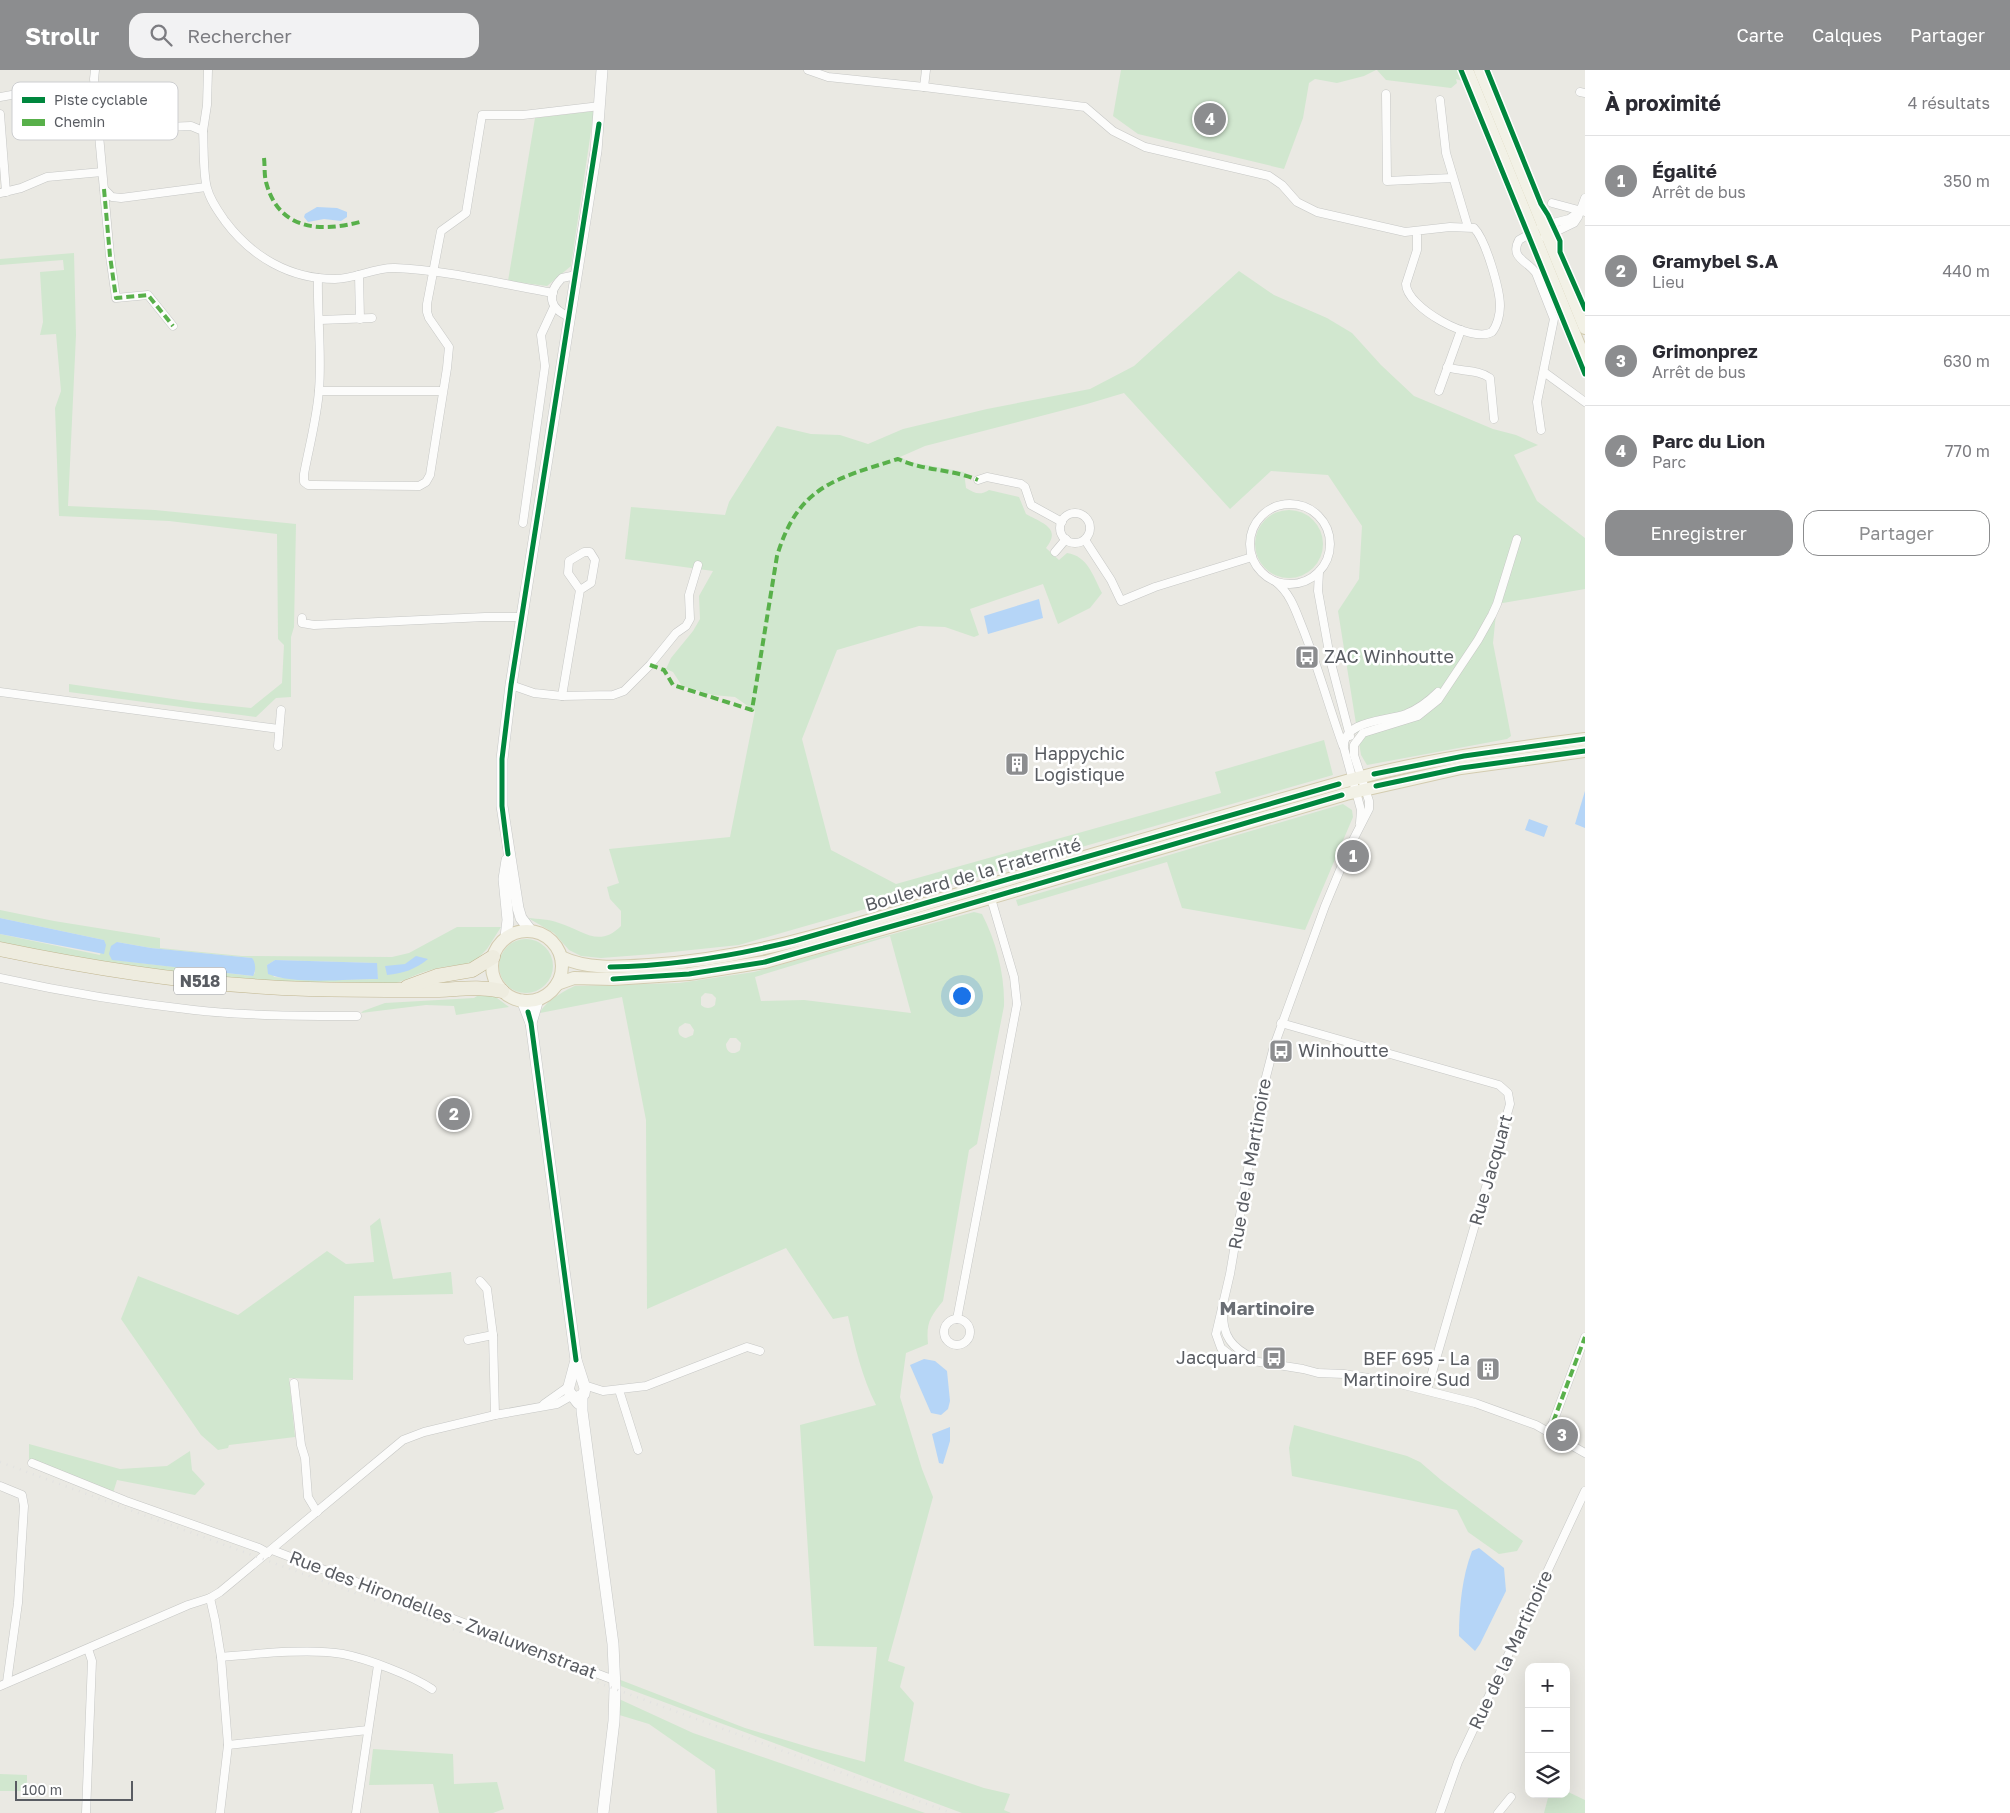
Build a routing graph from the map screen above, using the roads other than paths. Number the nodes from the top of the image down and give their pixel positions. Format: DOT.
graph roads {
  1 [pos="208,70"];
  2 [pos="602,70"];
  3 [pos="808,70"];
  4 [pos="926,70"];
  5 [pos="1467,70"];
  6 [pos="1480,70"];
  7 [pos="924,87"];
  8 [pos="1386,94"];
  9 [pos="1440,100"];
  10 [pos="600,106"];
  11 [pos="0,114"];
  12 [pos="178,127"];
  13 [pos="202,131"];
  14 [pos="99,140"];
  15 [pos="102,172"];
  16 [pos="1452,178"];
  17 [pos="206,187"];
  18 [pos="104,189"];
  19 [pos="3,192"];
  20 [pos="1585,198"];
  21 [pos="1552,204"];
  22 [pos="1582,211"];
  23 [pos="1468,227"];
  24 [pos="1417,232"];
  25 [pos="1539,233"];
  26 [pos="433,272"];
  27 [pos="359,275"];
  28 [pos="576,275"];
  29 [pos="318,278"];
  30 [pos="553,293"];
  31 [pos="554,307"];
  32 [pos="570,316"];
  33 [pos="360,318"];
  34 [pos="372,318"];
  35 [pos="320,320"];
  36 [pos="174,326"];
  37 [pos="1585,328"];
  38 [pos="1461,330"];
  39 [pos="1585,360"];
  40 [pos="1447,367"];
  41 [pos="1544,372"];
  42 [pos="319,391"];
  43 [pos="442,391"];
  44 [pos="1438,391"];
  45 [pos="1585,402"];
  46 [pos="1494,419"];
  47 [pos="1541,430"];
  48 [pos="978,480"];
  49 [pos="1062,522"];
  50 [pos="523,523"];
  51 [pos="1517,539"];
  52 [pos="1066,540"];
  53 [pos="1085,540"];
  54 [pos="1055,552"];
  55 [pos="1252,557"];
  56 [pos="698,565"];
  57 [pos="1319,572"];
  58 [pos="1275,581"];
  59 [pos="580,590"];
  60 [pos="522,617"];
  61 [pos="302,618"];
  62 [pos="1454,675"];
  63 [pos="511,685"];
  64 [pos="0,692"];
  65 [pos="562,696"];
  66 [pos="281,710"];
  67 [pos="279,729"];
  68 [pos="1349,732"];
  69 [pos="1585,739"];
  70 [pos="278,746"];
  71 [pos="1585,751"];
  72 [pos="1349,752"];
  73 [pos="1359,784"];
  74 [pos="508,854"];
  75 [pos="989,892"];
  76 [pos="532,931"];
  77 [pos="506,937"];
  78 [pos="0,949"];
  79 [pos="493,957"];
  80 [pos="561,957"];
  81 [pos="611,973"];
  82 [pos="0,978"];
  83 [pos="557,984"];
  84 [pos="402,989"];
  85 [pos="502,990"];
  86 [pos="538,999"];
  87 [pos="522,1000"];
  88 [pos="357,1016"];
  89 [pos="1281,1022"];
  90 [pos="531,1023"];
  91 [pos="480,1281"];
  92 [pos="957,1319"];
  93 [pos="494,1335"];
  94 [pos="1585,1337"];
  95 [pos="468,1340"];
  96 [pos="760,1351"];
  97 [pos="294,1383"];
  98 [pos="577,1390"];
  99 [pos="619,1390"];
  100 [pos="1427,1390"];
  101 [pos="495,1415"];
  102 [pos="1549,1433"];
  103 [pos="638,1450"];
  104 [pos="1585,1453"];
  105 [pos="32,1463"];
  106 [pos="0,1486"];
  107 [pos="1585,1491"];
  108 [pos="316,1512"];
  109 [pos="270,1552"];
  110 [pos="210,1598"];
  111 [pos="88,1649"];
  112 [pos="221,1657"];
  113 [pos="378,1665"];
  114 [pos="614,1680"];
  115 [pos="4,1684"];
  116 [pos="432,1689"];
  117 [pos="368,1730"];
  118 [pos="228,1745"];
  119 [pos="1511,1796"];
  120 [pos="1440,1812"];
  121 [pos="86,1813"];
  122 [pos="220,1813"];
  123 [pos="356,1813"];
  124 [pos="603,1813"];
  125 [pos="1450,1813"];
  126 [pos="1498,1813"];
  1 -- 13 [label="street"];
  2 -- 10 [label="street"];
  3 -- 7 [label="street"];
  4 -- 7 [label="street"];
  5 -- 25 [label="main road"];
  6 -- 25 [label="main road"];
  7 -- 24 [label="street"];
  8 -- 16 [label="street"];
  9 -- 16 [label="street"];
  10 -- 26 [label="street"];
  10 -- 28 [label="street"];
  11 -- 19 [label="street"];
  12 -- 13 [label="street"];
  13 -- 17 [label="street"];
  14 -- 15 [label="street"];
  15 -- 18 [label="street"];
  15 -- 19 [label="street"];
  16 -- 23 [label="street"];
  17 -- 18 [label="street"];
  17 -- 29 [label="street"];
  18 -- 36 [label="street"];
  20 -- 22 [label="street"];
  21 -- 22 [label="street"];
  22 -- 25 [label="street"];
  22 -- 25 [label="street"];
  23 -- 24 [label="street"];
  23 -- 38 [label="street"];
  24 -- 38 [label="street"];
  25 -- 37 [label="main road"];
  25 -- 39 [label="main road"];
  25 -- 41 [label="street"];
  26 -- 27 [label="street"];
  26 -- 30 [label="street"];
  26 -- 43 [label="street"];
  27 -- 29 [label="street"];
  27 -- 33 [label="street"];
  28 -- 30 [label="street"];
  28 -- 32 [label="street"];
  29 -- 35 [label="street"];
  30 -- 31 [label="street"];
  31 -- 32 [label="street"];
  31 -- 50 [label="street"];
  32 -- 60 [label="street"];
  33 -- 34 [label="street"];
  33 -- 35 [label="street"];
  35 -- 42 [label="street"];
  38 -- 40 [label="street"];
  40 -- 44 [label="street"];
  40 -- 46 [label="street"];
  41 -- 45 [label="street"];
  41 -- 47 [label="street"];
  42 -- 43 [label="street"];
  42 -- 43 [label="street"];
  48 -- 49 [label="street"];
  49 -- 52 [label="street"];
  49 -- 53 [label="street"];
  51 -- 62 [label="street"];
  52 -- 53 [label="street"];
  52 -- 54 [label="street"];
  53 -- 55 [label="street"];
  55 -- 57 [label="street"];
  55 -- 58 [label="street"];
  56 -- 65 [label="street"];
  57 -- 58 [label="street"];
  57 -- 68 [label="street"];
  58 -- 72 [label="street"];
  59 -- 59 [label="street"];
  59 -- 65 [label="street"];
  60 -- 61 [label="street"];
  60 -- 63 [label="street"];
  62 -- 68 [label="street"];
  62 -- 72 [label="street"];
  63 -- 65 [label="street"];
  63 -- 74 [label="street"];
  64 -- 67 [label="street"];
  66 -- 67 [label="street"];
  67 -- 70 [label="street"];
  68 -- 72 [label="street"];
  69 -- 73 [label="main road, Boulevard de la Fraternité"];
  71 -- 73 [label="main road, Boulevard de la Fraternité"];
  72 -- 73 [label="street, Rue de la Martinoire"];
  73 -- 75 [label="main road, Boulevard de la Fraternité"];
  73 -- 89 [label="street, Rue de la Martinoire"];
  74 -- 76 [label="street"];
  74 -- 77 [label="street"];
  75 -- 81 [label="main road, Boulevard de la Fraternité"];
  75 -- 92 [label="street"];
  76 -- 77 [label="main road"];
  76 -- 80 [label="main road"];
  77 -- 79 [label="main road"];
  78 -- 84 [label="highway, N518"];
  79 -- 84 [label="highway, N518"];
  79 -- 85 [label="main road"];
  80 -- 81 [label="main road"];
  80 -- 83 [label="main road"];
  81 -- 83 [label="main road"];
  82 -- 88 [label="street"];
  83 -- 86 [label="main road"];
  84 -- 85 [label="highway, N518"];
  85 -- 87 [label="main road"];
  86 -- 87 [label="main road"];
  86 -- 90 [label="street"];
  87 -- 90 [label="street"];
  89 -- 100 [label="street, Rue de la Martinoire"];
  89 -- 100 [label="street, Rue Jacquart"];
  90 -- 98 [label="street"];
  91 -- 93 [label="street"];
  93 -- 95 [label="street"];
  93 -- 101 [label="street"];
  94 -- 102 [label="street"];
  96 -- 99 [label="street"];
  97 -- 108 [label="street"];
  98 -- 99 [label="street"];
  98 -- 101 [label="street"];
  98 -- 114 [label="street"];
  99 -- 103 [label="street"];
  100 -- 102 [label="street, Rue de la Martinoire"];
  101 -- 108 [label="street"];
  102 -- 104 [label="street, Rue de la Martinoire"];
  105 -- 109 [label="street, Rue des Hirondelles - Zwaluwenstraat"];
  106 -- 115 [label="street"];
  107 -- 120 [label="street, Rue de la Martinoire"];
  108 -- 109 [label="street"];
  109 -- 110 [label="street"];
  109 -- 114 [label="street, Rue des Hirondelles - Zwaluwenstraat"];
  110 -- 111 [label="street"];
  110 -- 112 [label="street"];
  111 -- 115 [label="street"];
  111 -- 121 [label="street"];
  112 -- 113 [label="street"];
  112 -- 118 [label="street"];
  113 -- 116 [label="street"];
  113 -- 117 [label="street"];
  114 -- 124 [label="street"];
  117 -- 118 [label="street"];
  117 -- 123 [label="street"];
  118 -- 122 [label="street"];
  119 -- 126 [label="street"];
  120 -- 125 [label="street, Rue de la Martinoire"];
}
